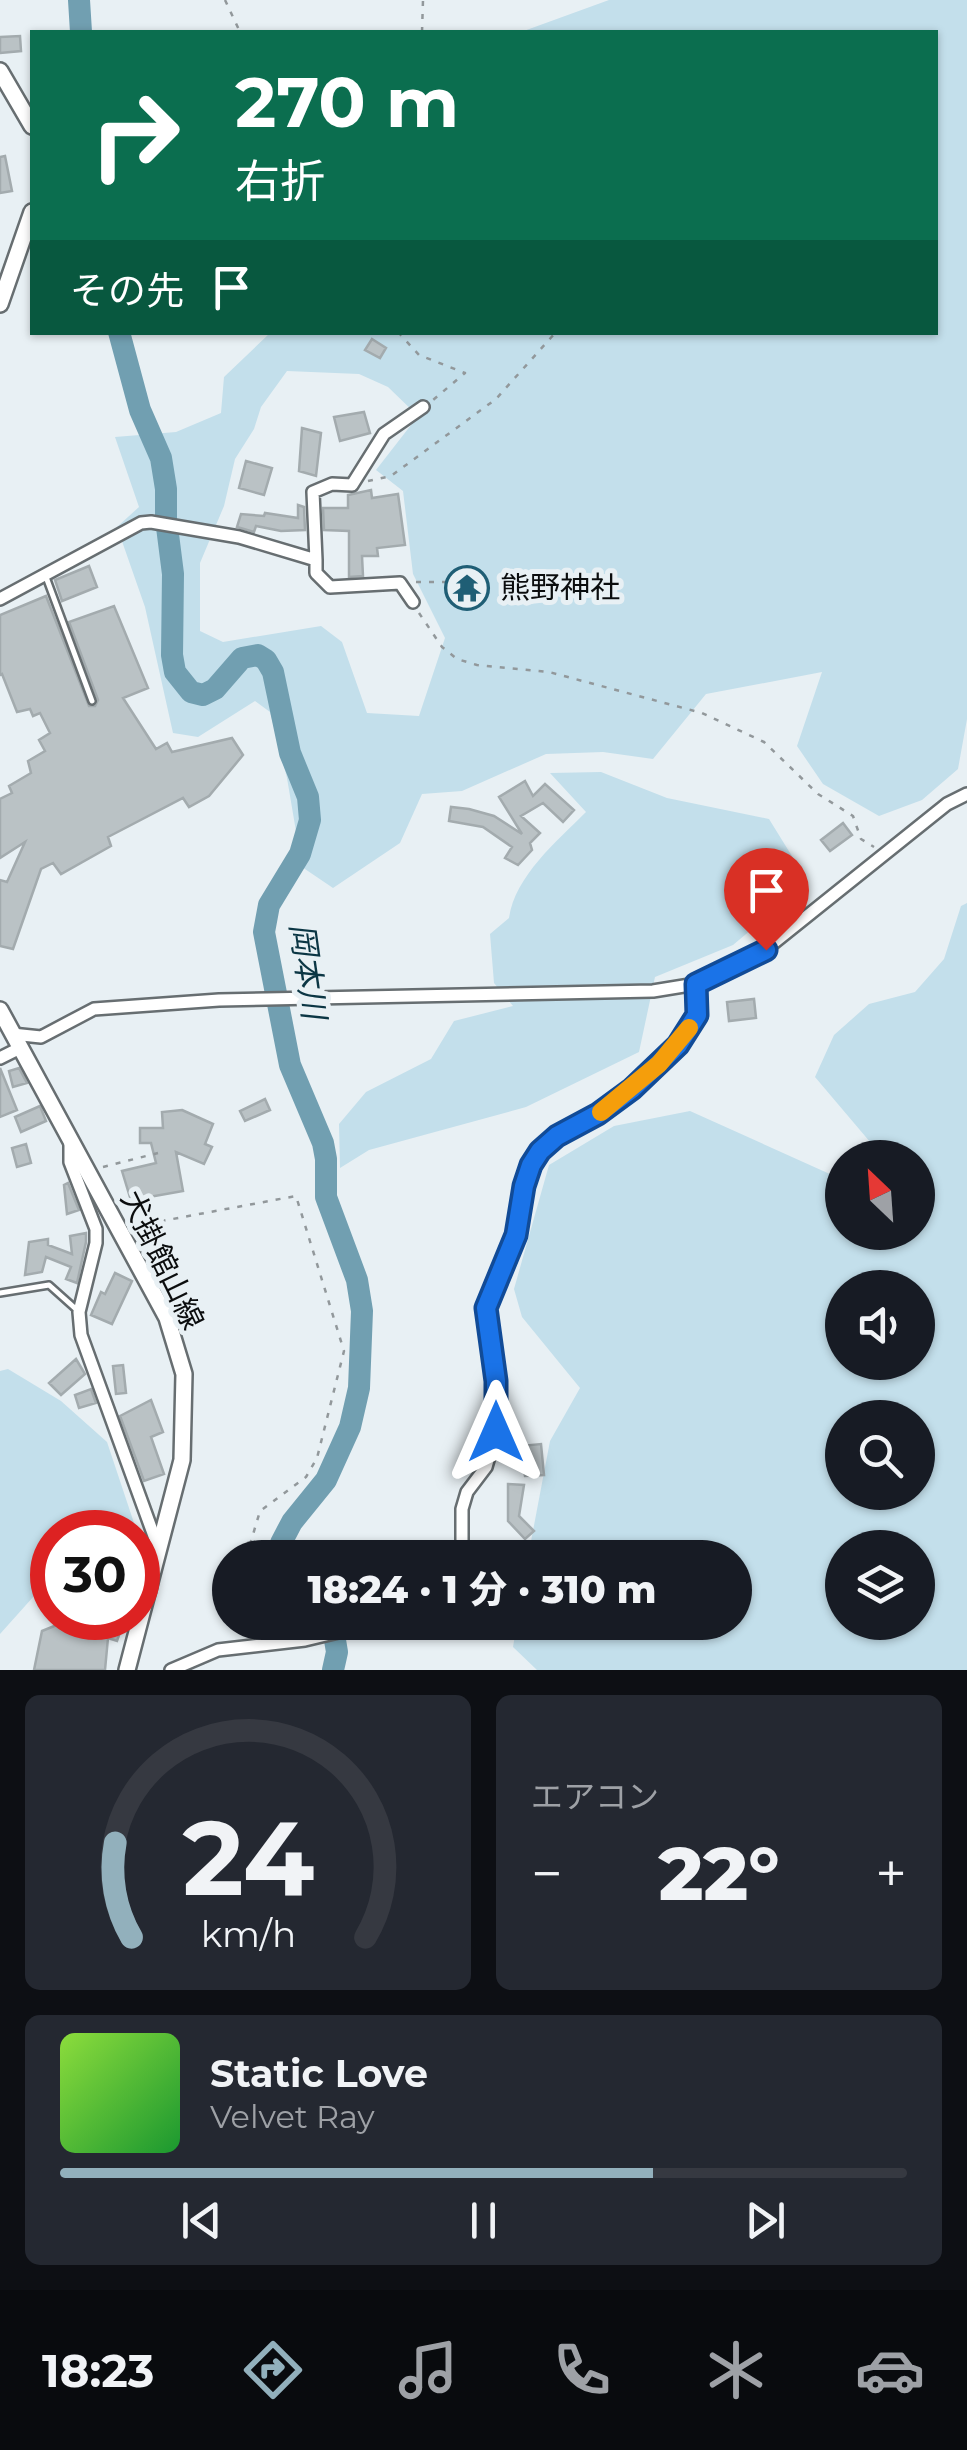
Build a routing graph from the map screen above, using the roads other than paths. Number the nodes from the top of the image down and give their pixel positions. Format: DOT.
graph roads {
  1 [pos="0,71"];
  2 [pos="30,123"];
  3 [pos="30,218"];
  4 [pos="0,304"];
  5 [pos="423,407"];
  6 [pos="316,560"];
  7 [pos="45,574"];
  8 [pos="0,598"];
  9 [pos="413,602"];
  10 [pos="92,701"];
  11 [pos="967,794"];
  12 [pos="696,984"];
  13 [pos="0,1010"];
  14 [pos="42,1037"];
  15 [pos="20,1048"];
  16 [pos="0,1058"];
  17 [pos="70,1141"];
  18 [pos="0,1293"];
  19 [pos="79,1312"];
  20 [pos="145,1510"];
  21 [pos="462,1540"];
  22 [pos="160,1551"];
  23 [pos="135,1640"];
  24 [pos="305,1640"];
  25 [pos="200,1657"];
  26 [pos="127,1670"];
  27 [pos="171,1670"];
  28 [pos="205,1670"];
  1 -- 2 [label="main road"];
  3 -- 4 [label="main road"];
  5 -- 6 [label="street"];
  6 -- 7 [label="street"];
  6 -- 9 [label="street"];
  7 -- 8 [label="street"];
  7 -- 10 [label="lane"];
  11 -- 12 [label="street"];
  12 -- 14 [label="street"];
  12 -- 21 [label="street"];
  13 -- 15 [label="main road, 犬掛館山線"];
  14 -- 15 [label="street"];
  14 -- 15 [label="street"];
  15 -- 16 [label="street"];
  15 -- 17 [label="main road, 犬掛館山線"];
  17 -- 19 [label="street"];
  17 -- 22 [label="main road, 犬掛館山線"];
  18 -- 19 [label="lane"];
  19 -- 20 [label="street"];
  23 -- 26 [label="main road, 犬掛館山線"];
  24 -- 25 [label="street"];
  25 -- 27 [label="street"];
  25 -- 28 [label="lane"];
}
